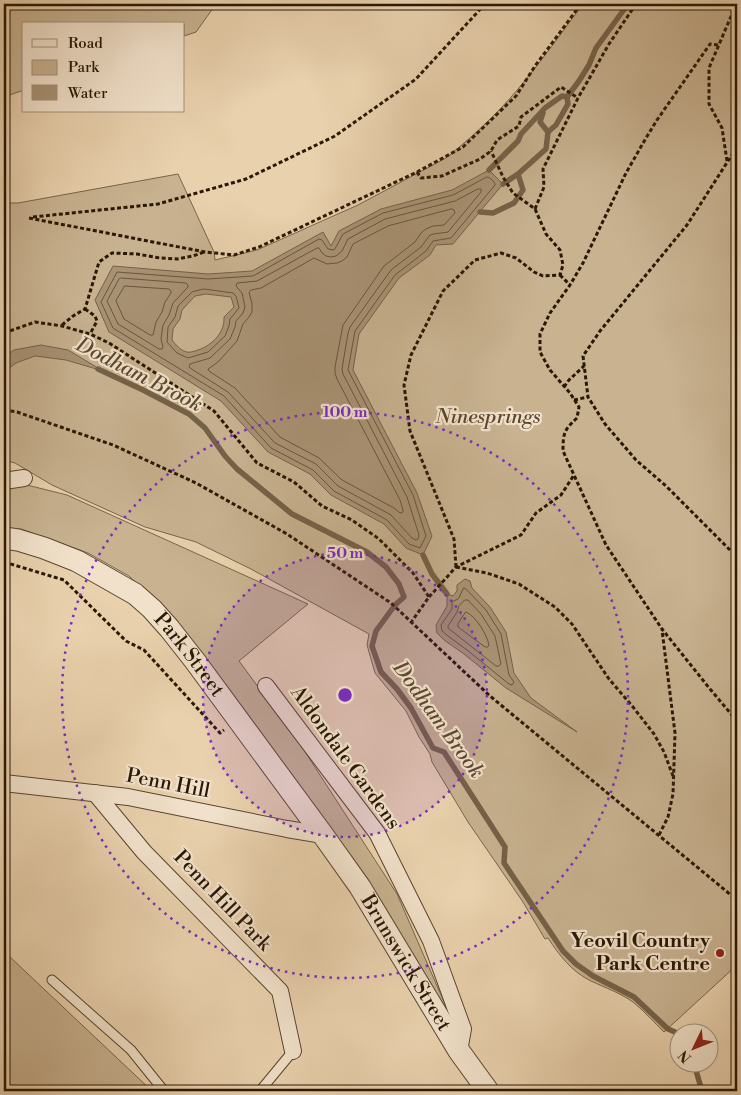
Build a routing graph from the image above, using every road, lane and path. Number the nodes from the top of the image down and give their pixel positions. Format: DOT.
graph roads {
  1 [pos="485,4"];
  2 [pos="581,4"];
  3 [pos="636,4"];
  4 [pos="737,6"];
  5 [pos="718,45"];
  6 [pos="578,98"];
  7 [pos="737,146"];
  8 [pos="491,151"];
  9 [pos="727,162"];
  10 [pos="417,172"];
  11 [pos="535,210"];
  12 [pos="205,252"];
  13 [pos="560,274"];
  14 [pos="570,285"];
  15 [pos="85,309"];
  16 [pos="62,326"];
  17 [pos="4,333"];
  18 [pos="90,334"];
  19 [pos="584,366"];
  20 [pos="564,387"];
  21 [pos="588,397"];
  22 [pos="574,400"];
  23 [pos="4,410"];
  24 [pos="574,475"];
  25 [pos="24,478"];
  26 [pos="4,481"];
  27 [pos="4,538"];
  28 [pos="737,557"];
  29 [pos="4,562"];
  30 [pos="456,567"];
  31 [pos="429,597"];
  32 [pos="412,621"];
  33 [pos="662,628"];
  34 [pos="266,686"];
  35 [pos="239,721"];
  36 [pos="737,721"];
  37 [pos="673,776"];
  38 [pos="4,783"];
  39 [pos="95,793"];
  40 [pos="323,835"];
  41 [pos="659,835"];
  42 [pos="737,900"];
  43 [pos="52,980"];
  44 [pos="293,1051"];
  45 [pos="458,1051"];
  46 [pos="164,1091"];
  47 [pos="260,1091"];
  48 [pos="488,1091"];
  1 -- 12 [label="path"];
  2 -- 10 [label="path"];
  3 -- 6 [label="path"];
  4 -- 5 [label="path"];
  5 -- 9 [label="path"];
  5 -- 14 [label="path"];
  6 -- 8 [label="path"];
  6 -- 11 [label="path"];
  7 -- 9 [label="path"];
  8 -- 10 [label="path"];
  8 -- 11 [label="path"];
  9 -- 19 [label="path"];
  10 -- 12 [label="path"];
  11 -- 13 [label="path"];
  12 -- 15 [label="path"];
  13 -- 14 [label="path"];
  13 -- 30 [label="path"];
  14 -- 20 [label="path"];
  15 -- 16 [label="path"];
  15 -- 18 [label="path"];
  16 -- 17 [label="path"];
  16 -- 18 [label="path"];
  18 -- 31 [label="path"];
  19 -- 20 [label="path"];
  19 -- 21 [label="path"];
  20 -- 22 [label="path"];
  21 -- 22 [label="path"];
  21 -- 28 [label="path"];
  22 -- 24 [label="path"];
  23 -- 32 [label="path"];
  24 -- 30 [label="path"];
  24 -- 33 [label="path"];
  25 -- 26 [label="street"];
  27 -- 35 [label="street, Park Street"];
  29 -- 35 [label="path"];
  30 -- 31 [label="path"];
  30 -- 37 [label="path"];
  31 -- 32 [label="path"];
  32 -- 41 [label="path"];
  33 -- 36 [label="path"];
  33 -- 37 [label="path"];
  34 -- 45 [label="street, Aldondale Gardens"];
  35 -- 40 [label="street, Park Street"];
  37 -- 41 [label="path"];
  38 -- 39 [label="street, Penn Hill"];
  39 -- 40 [label="street, Penn Hill"];
  39 -- 44 [label="street, Penn Hill Park"];
  40 -- 45 [label="street, Brunswick Street"];
  41 -- 42 [label="path"];
  43 -- 46 [label="lane"];
  44 -- 47 [label="lane"];
  45 -- 48 [label="street, Brunswick Street"];
}
